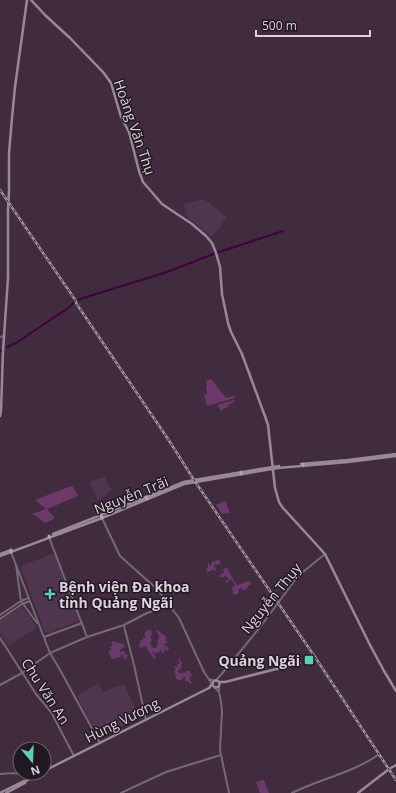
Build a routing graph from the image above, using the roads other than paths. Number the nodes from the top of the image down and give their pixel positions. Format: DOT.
graph roads {
  1 [pos="27,0"];
  2 [pos="31,0"];
  3 [pos="4,336"];
  4 [pos="0,337"];
  5 [pos="0,416"];
  6 [pos="396,455"];
  7 [pos="273,467"];
  8 [pos="101,517"];
  9 [pos="49,537"];
  10 [pos="11,551"];
  11 [pos="325,554"];
  12 [pos="0,555"];
  13 [pos="15,562"];
  14 [pos="21,577"];
  15 [pos="17,578"];
  16 [pos="28,597"];
  17 [pos="30,601"];
  18 [pos="22,602"];
  19 [pos="168,604"];
  20 [pos="0,615"];
  21 [pos="0,619"];
  22 [pos="82,623"];
  23 [pos="124,625"];
  24 [pos="39,626"];
  25 [pos="87,637"];
  26 [pos="0,638"];
  27 [pos="43,638"];
  28 [pos="50,653"];
  29 [pos="300,663"];
  30 [pos="22,673"];
  31 [pos="209,679"];
  32 [pos="217,681"];
  33 [pos="225,682"];
  34 [pos="212,684"];
  35 [pos="0,685"];
  36 [pos="219,686"];
  37 [pos="209,688"];
  38 [pos="215,688"];
  39 [pos="396,691"];
  40 [pos="219,692"];
  41 [pos="146,720"];
  42 [pos="100,743"];
  43 [pos="221,755"];
  44 [pos="74,756"];
  45 [pos="378,756"];
  46 [pos="396,766"];
  47 [pos="52,767"];
  48 [pos="12,773"];
  49 [pos="0,774"];
  50 [pos="26,781"];
  51 [pos="13,788"];
  52 [pos="0,793"];
  53 [pos="6,793"];
  54 [pos="121,793"];
  55 [pos="229,793"];
  56 [pos="292,793"];
  57 [pos="358,793"];
  1 -- 3 [label="main road"];
  2 -- 7 [label="main road, Hoàng Văn Thụ"];
  3 -- 4 [label="street"];
  3 -- 5 [label="main road"];
  6 -- 7 [label="main road, Nguyễn Trãi"];
  7 -- 8 [label="main road, Nguyễn Trãi"];
  7 -- 11 [label="main road, Hoàng Văn Thụ"];
  8 -- 9 [label="main road, Nguyễn Trãi"];
  8 -- 19 [label="street"];
  9 -- 10 [label="main road, Nguyễn Trãi"];
  9 -- 22 [label="street"];
  10 -- 12 [label="main road, Nguyễn Trãi"];
  10 -- 13 [label="street"];
  11 -- 32 [label="street, Nguyễn Thụy"];
  11 -- 39 [label="main road, Hoàng Văn Thụ"];
  13 -- 14 [label="street"];
  13 -- 15 [label="street"];
  14 -- 15 [label="street"];
  14 -- 16 [label="street"];
  15 -- 18 [label="street"];
  16 -- 17 [label="street"];
  16 -- 18 [label="street"];
  17 -- 18 [label="street"];
  17 -- 24 [label="street"];
  18 -- 20 [label="street"];
  18 -- 21 [label="street"];
  18 -- 24 [label="street"];
  19 -- 23 [label="street"];
  19 -- 31 [label="street"];
  22 -- 25 [label="street"];
  22 -- 27 [label="street"];
  23 -- 25 [label="street"];
  23 -- 41 [label="street"];
  24 -- 27 [label="street"];
  25 -- 28 [label="street"];
  26 -- 30 [label="street, Chu Văn An"];
  27 -- 28 [label="street"];
  28 -- 30 [label="street"];
  28 -- 42 [label="street"];
  29 -- 33 [label="main road"];
  30 -- 35 [label="street"];
  30 -- 44 [label="street, Chu Văn An"];
  31 -- 32 [label="street"];
  31 -- 34 [label="street"];
  32 -- 33 [label="main road"];
  32 -- 34 [label="main road"];
  32 -- 36 [label="main road"];
  33 -- 36 [label="main road"];
  34 -- 37 [label="main road"];
  34 -- 38 [label="main road"];
  36 -- 38 [label="main road"];
  36 -- 40 [label="street"];
  37 -- 38 [label="main road"];
  37 -- 41 [label="main road, Hùng Vương"];
  38 -- 40 [label="street"];
  40 -- 43 [label="street"];
  41 -- 42 [label="main road, Hùng Vương"];
  42 -- 44 [label="main road, Hùng Vương"];
  43 -- 54 [label="street"];
  43 -- 55 [label="street"];
  44 -- 47 [label="main road, Hùng Vương"];
  45 -- 56 [label="street"];
  46 -- 57 [label="main road"];
  48 -- 49 [label="street"];
  50 -- 51 [label="main road"];
  51 -- 52 [label="main road"];
  51 -- 53 [label="main road"];
}
